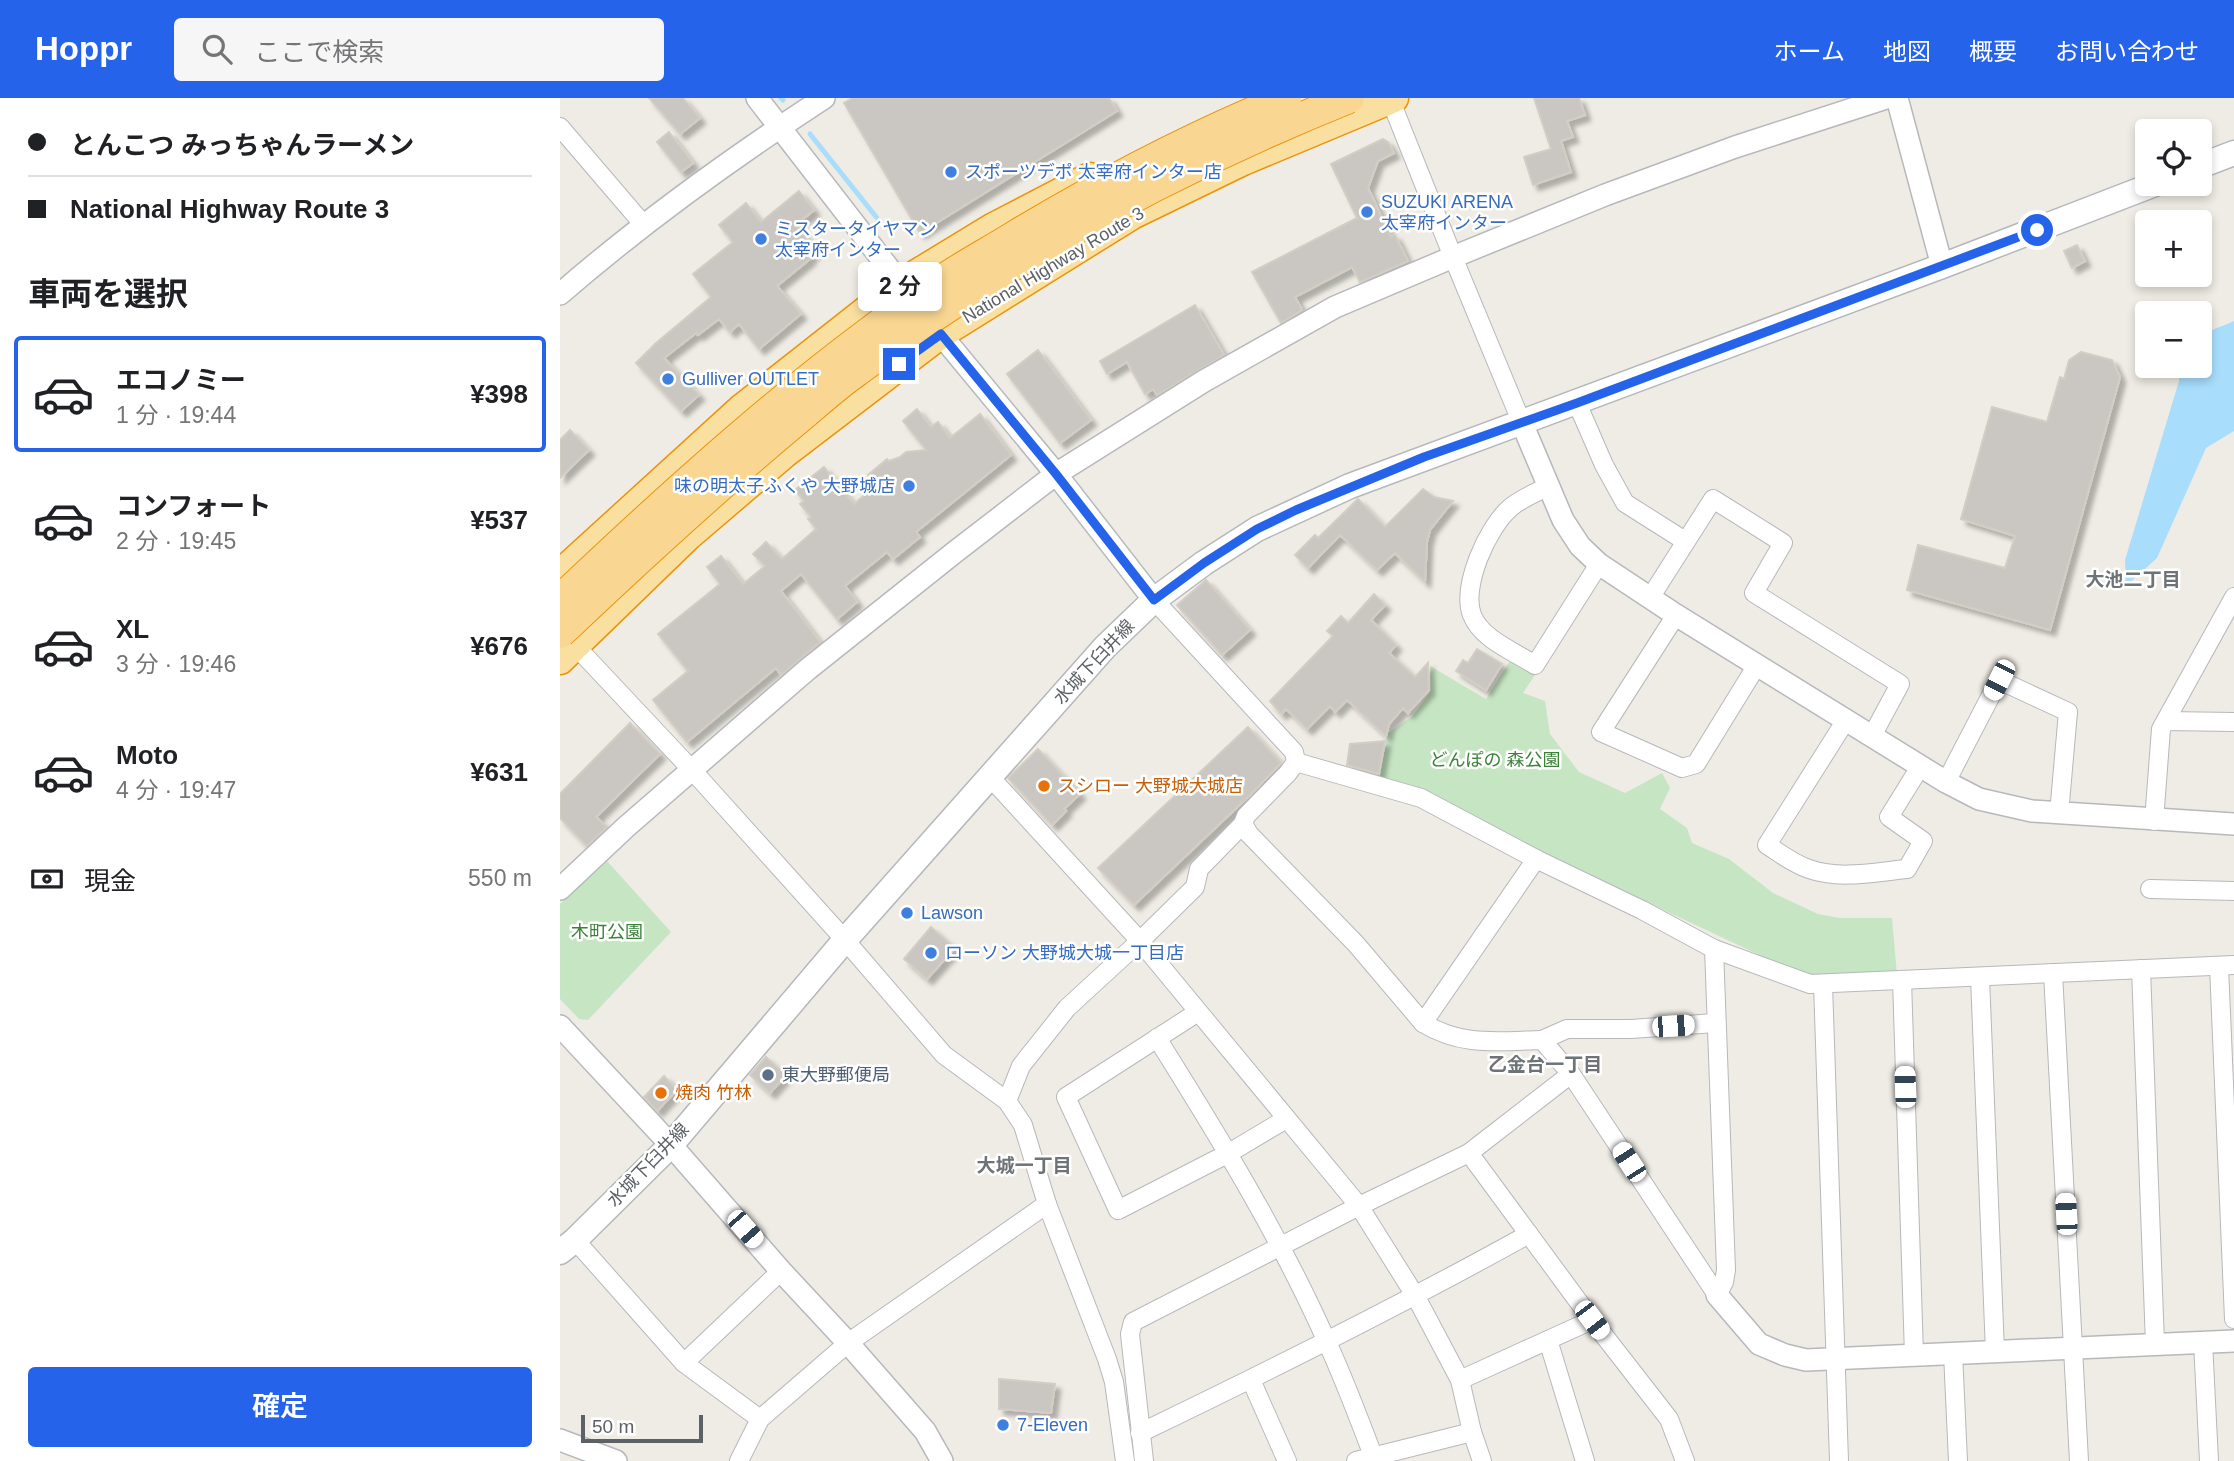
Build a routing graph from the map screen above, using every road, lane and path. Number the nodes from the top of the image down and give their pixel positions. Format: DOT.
graph roads {
  1 [pos="757,98"];
  2 [pos="824,98"];
  3 [pos="1254,98"];
  4 [pos="1286,98"];
  5 [pos="1349,98"];
  6 [pos="1886,98"];
  7 [pos="1897,98"];
  8 [pos="1392,99"];
  9 [pos="560,127"];
  10 [pos="780,127"];
  11 [pos="2234,153"];
  12 [pos="2212,161"];
  13 [pos="2135,192"];
  14 [pos="643,224"];
  15 [pos="1453,257"];
  16 [pos="1942,266"];
  17 [pos="900,284"];
  18 [pos="560,294"];
  19 [pos="941,334"];
  20 [pos="1577,403"];
  21 [pos="1521,421"];
  22 [pos="1056,474"];
  23 [pos="1548,486"];
  24 [pos="1685,541"];
  25 [pos="1599,564"];
  26 [pos="560,574"];
  27 [pos="2234,597"];
  28 [pos="1650,598"];
  29 [pos="560,600"];
  30 [pos="1154,600"];
  31 [pos="1676,615"];
  32 [pos="564,642"];
  33 [pos="1757,665"];
  34 [pos="1846,720"];
  35 [pos="2166,721"];
  36 [pos="2234,722"];
  37 [pos="1872,736"];
  38 [pos="1296,762"];
  39 [pos="1920,767"];
  40 [pos="692,770"];
  41 [pos="990,777"];
  42 [pos="1946,782"];
  43 [pos="2060,814"];
  44 [pos="2154,821"];
  45 [pos="1243,824"];
  46 [pos="2234,824"];
  47 [pos="1536,859"];
  48 [pos="560,888"];
  49 [pos="2150,889"];
  50 [pos="2234,891"];
  51 [pos="845,940"];
  52 [pos="1140,942"];
  53 [pos="1714,949"];
  54 [pos="2226,965"];
  55 [pos="2141,969"];
  56 [pos="2053,973"];
  57 [pos="1980,977"];
  58 [pos="1902,980"];
  59 [pos="1823,984"];
  60 [pos="1198,1012"];
  61 [pos="1423,1023"];
  62 [pos="1715,1023"];
  63 [pos="560,1026"];
  64 [pos="1157,1038"];
  65 [pos="1542,1040"];
  66 [pos="1571,1074"];
  67 [pos="1007,1101"];
  68 [pos="1286,1119"];
  69 [pos="671,1145"];
  70 [pos="1229,1153"];
  71 [pos="1469,1153"];
  72 [pos="1046,1204"];
  73 [pos="1359,1206"];
  74 [pos="1529,1234"];
  75 [pos="567,1246"];
  76 [pos="1280,1246"];
  77 [pos="781,1270"];
  78 [pos="1717,1294"];
  79 [pos="1416,1297"];
  80 [pos="2234,1319"];
  81 [pos="1592,1320"];
  82 [pos="1548,1340"];
  83 [pos="2234,1341"];
  84 [pos="1327,1342"];
  85 [pos="2203,1342"];
  86 [pos="848,1343"];
  87 [pos="2155,1345"];
  88 [pos="2073,1348"];
  89 [pos="1995,1352"];
  90 [pos="1953,1353"];
  91 [pos="1914,1355"];
  92 [pos="1835,1359"];
  93 [pos="684,1363"];
  94 [pos="1251,1380"];
  95 [pos="1460,1380"];
  96 [pos="760,1419"];
  97 [pos="1472,1432"];
  98 [pos="1140,1433"];
  99 [pos="560,1440"];
  100 [pos="1368,1460"];
  101 [pos="616,1461"];
  102 [pos="739,1461"];
  103 [pos="942,1461"];
  104 [pos="1125,1461"];
  105 [pos="1144,1461"];
  106 [pos="1287,1461"];
  107 [pos="1482,1461"];
  108 [pos="1585,1461"];
  109 [pos="1685,1461"];
  110 [pos="1839,1461"];
  111 [pos="1958,1461"];
  112 [pos="2079,1461"];
  113 [pos="2209,1461"];
  1 -- 10 [label="street"];
  2 -- 10 [label="street"];
  3 -- 17 [label="highway"];
  4 -- 29 [label="highway, bridge"];
  5 -- 32 [label="highway, bridge"];
  6 -- 15 [label="street"];
  7 -- 16 [label="street"];
  8 -- 15 [label="street"];
  8 -- 19 [label="highway, National Highway Route 3"];
  9 -- 14 [label="street"];
  10 -- 14 [label="street"];
  10 -- 17 [label="street"];
  11 -- 12 [label="main road"];
  13 -- 16 [label="main road, 水城下臼井線"];
  14 -- 18 [label="street"];
  15 -- 21 [label="street"];
  15 -- 22 [label="street"];
  16 -- 20 [label="main road, 水城下臼井線"];
  17 -- 19 [label="street"];
  17 -- 26 [label="highway"];
  19 -- 22 [label="street"];
  19 -- 32 [label="highway, National Highway Route 3"];
  20 -- 21 [label="main road, 水城下臼井線"];
  20 -- 24 [label="street"];
  21 -- 23 [label="street"];
  21 -- 30 [label="main road, 水城下臼井線"];
  22 -- 30 [label="street"];
  22 -- 40 [label="street"];
  23 -- 25 [label="street"];
  23 -- 25 [label="street"];
  24 -- 28 [label="street"];
  24 -- 37 [label="street"];
  25 -- 28 [label="street"];
  27 -- 35 [label="street"];
  28 -- 31 [label="street"];
  30 -- 38 [label="street"];
  30 -- 41 [label="main road, 水城下臼井線"];
  31 -- 33 [label="street"];
  31 -- 33 [label="street"];
  32 -- 40 [label="street"];
  33 -- 34 [label="street"];
  34 -- 37 [label="street"];
  34 -- 39 [label="street"];
  35 -- 36 [label="street"];
  35 -- 44 [label="street"];
  37 -- 39 [label="street"];
  38 -- 45 [label="street"];
  38 -- 47 [label="street"];
  39 -- 42 [label="street"];
  40 -- 48 [label="street"];
  40 -- 51 [label="street"];
  41 -- 51 [label="main road, 水城下臼井線"];
  41 -- 52 [label="street"];
  42 -- 43 [label="street"];
  42 -- 43 [label="street"];
  43 -- 44 [label="street"];
  44 -- 46 [label="street"];
  45 -- 52 [label="street"];
  45 -- 61 [label="street"];
  47 -- 53 [label="street"];
  47 -- 61 [label="street"];
  49 -- 50 [label="street"];
  51 -- 67 [label="street"];
  51 -- 69 [label="main road, 水城下臼井線"];
  52 -- 60 [label="street"];
  52 -- 67 [label="street"];
  53 -- 59 [label="street"];
  53 -- 62 [label="street"];
  54 -- 55 [label="street"];
  54 -- 80 [label="street"];
  55 -- 56 [label="street"];
  55 -- 87 [label="street"];
  56 -- 57 [label="street"];
  56 -- 88 [label="street"];
  57 -- 58 [label="street"];
  57 -- 89 [label="street"];
  58 -- 59 [label="street"];
  58 -- 91 [label="street"];
  59 -- 92 [label="street"];
  60 -- 64 [label="street"];
  60 -- 68 [label="street"];
  61 -- 65 [label="street"];
  62 -- 65 [label="street"];
  62 -- 78 [label="street"];
  63 -- 69 [label="street"];
  64 -- 70 [label="street"];
  64 -- 70 [label="street"];
  65 -- 66 [label="street"];
  66 -- 71 [label="street"];
  66 -- 78 [label="street"];
  67 -- 72 [label="street"];
  68 -- 70 [label="street"];
  68 -- 73 [label="street"];
  69 -- 75 [label="main road, 水城下臼井線"];
  69 -- 77 [label="street"];
  70 -- 76 [label="street"];
  71 -- 73 [label="street"];
  71 -- 74 [label="street"];
  72 -- 86 [label="street"];
  72 -- 104 [label="street"];
  73 -- 76 [label="street"];
  73 -- 79 [label="street"];
  74 -- 79 [label="street"];
  74 -- 81 [label="street"];
  75 -- 93 [label="street"];
  76 -- 84 [label="street"];
  76 -- 98 [label="street"];
  77 -- 86 [label="street"];
  77 -- 93 [label="street"];
  78 -- 92 [label="street"];
  79 -- 84 [label="street"];
  79 -- 95 [label="street"];
  81 -- 82 [label="street"];
  81 -- 109 [label="street"];
  82 -- 95 [label="street"];
  82 -- 108 [label="street"];
  83 -- 85 [label="street"];
  84 -- 94 [label="street"];
  84 -- 100 [label="street"];
  85 -- 87 [label="street"];
  85 -- 113 [label="street"];
  86 -- 96 [label="street"];
  86 -- 103 [label="street"];
  87 -- 88 [label="street"];
  88 -- 89 [label="street"];
  88 -- 112 [label="street"];
  89 -- 90 [label="street"];
  90 -- 91 [label="street"];
  90 -- 111 [label="street"];
  91 -- 92 [label="street"];
  92 -- 110 [label="street"];
  93 -- 96 [label="street"];
  94 -- 98 [label="street"];
  94 -- 106 [label="street"];
  95 -- 97 [label="street"];
  96 -- 102 [label="street"];
  97 -- 100 [label="street"];
  97 -- 107 [label="street"];
  98 -- 105 [label="street"];
  99 -- 101 [label="street"];
}
